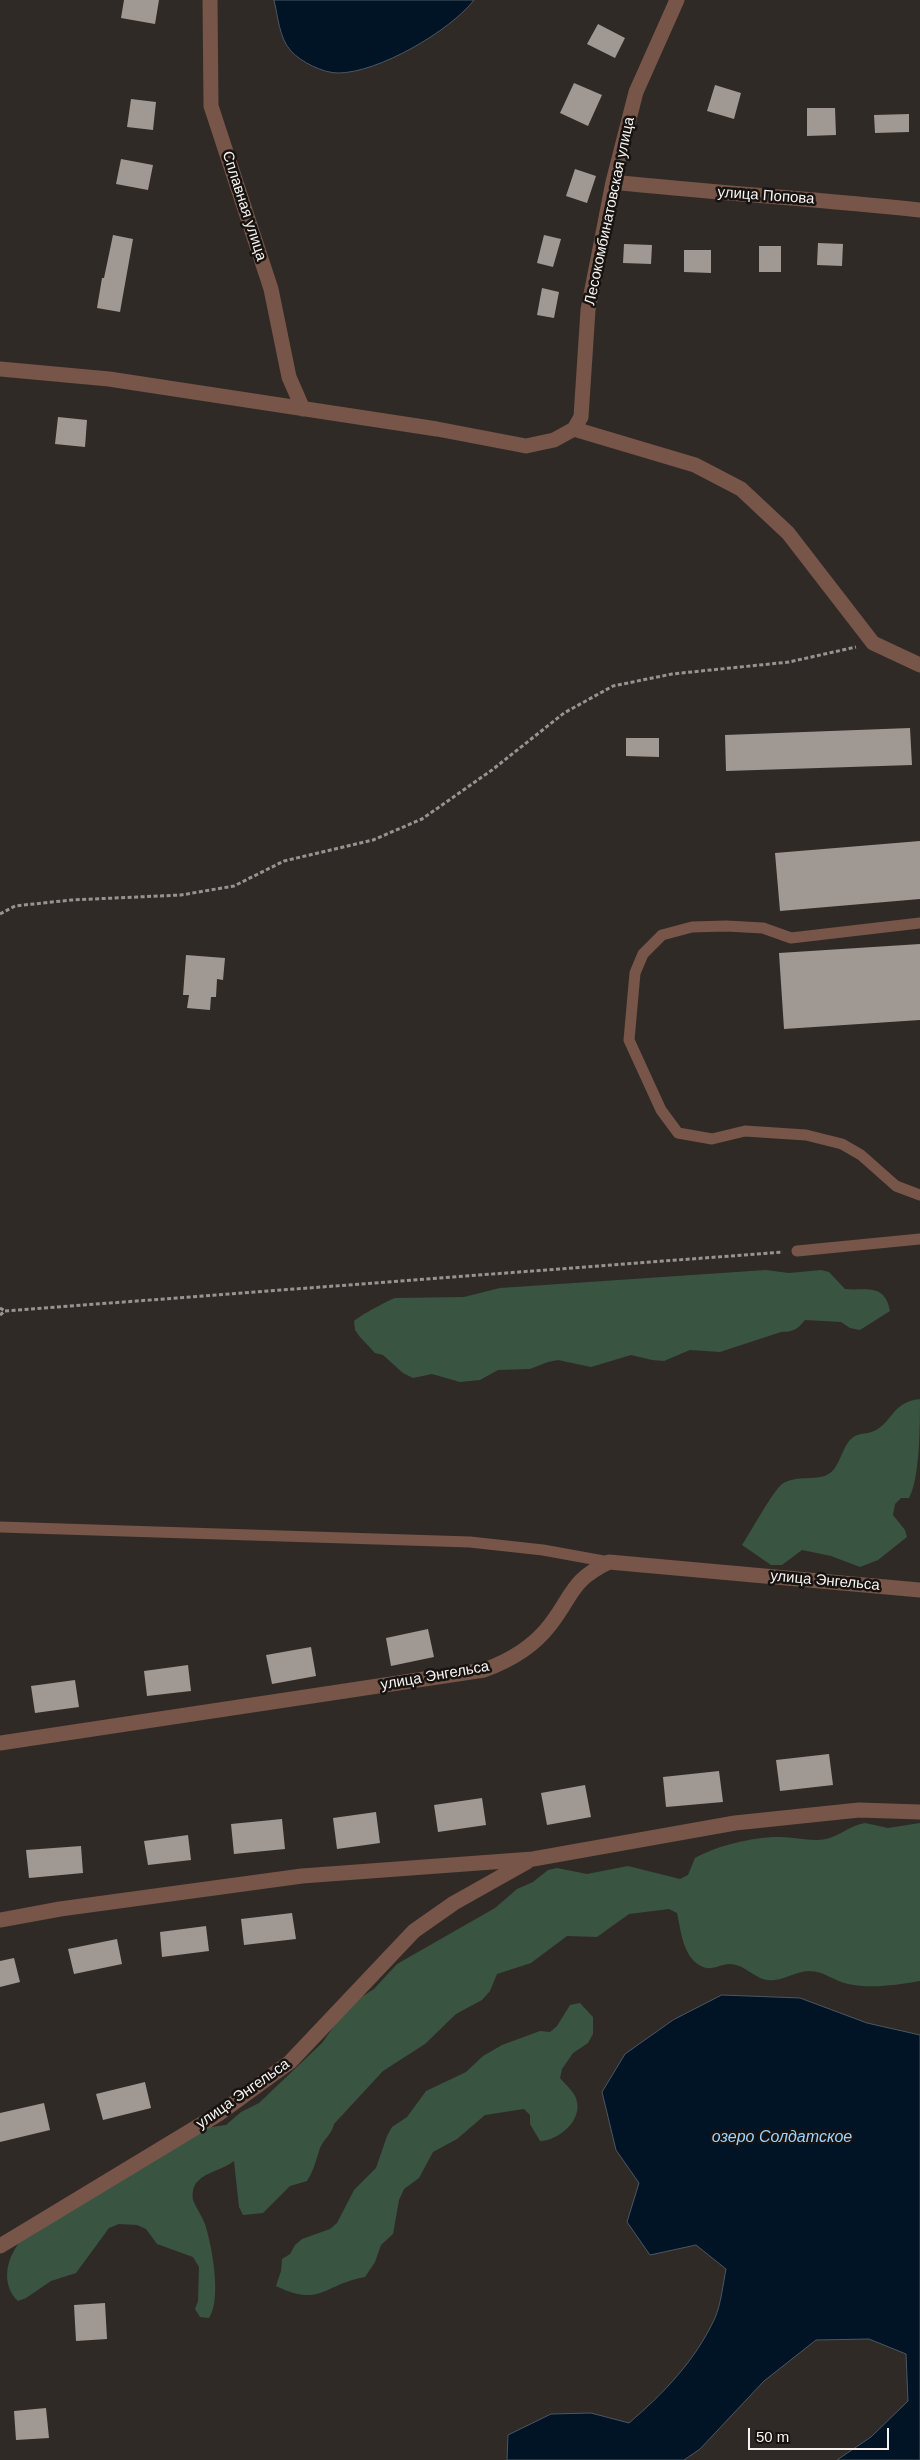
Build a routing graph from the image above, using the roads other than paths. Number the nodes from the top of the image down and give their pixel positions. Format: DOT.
graph roads {
  1 [pos="210,0"];
  2 [pos="677,0"];
  3 [pos="612,182"];
  4 [pos="920,210"];
  5 [pos="0,369"];
  6 [pos="303,409"];
  7 [pos="574,429"];
  8 [pos="920,665"];
  9 [pos="920,923"];
  10 [pos="920,1195"];
  11 [pos="920,1239"];
  12 [pos="797,1251"];
  13 [pos="0,1527"];
  14 [pos="609,1562"];
  15 [pos="920,1590"];
  16 [pos="0,1743"];
  17 [pos="920,1812"];
  18 [pos="533,1859"];
  19 [pos="0,1920"];
  20 [pos="0,2246"];
  1 -- 6 [label="street, Сплавная улица"];
  2 -- 3 [label="street, Лесокомбинатовская улица"];
  3 -- 4 [label="street, улица Попова"];
  3 -- 7 [label="street, Лесокомбинатовская улица"];
  5 -- 6 [label="street"];
  6 -- 7 [label="street"];
  7 -- 8 [label="street"];
  9 -- 10 [label="lane"];
  11 -- 12 [label="lane"];
  13 -- 14 [label="lane"];
  14 -- 15 [label="street, улица Энгельса"];
  14 -- 16 [label="street, улица Энгельса"];
  17 -- 18 [label="street, улица Энгельса"];
  18 -- 19 [label="street, улица Энгельса"];
  18 -- 20 [label="street, улица Энгельса"];
}
